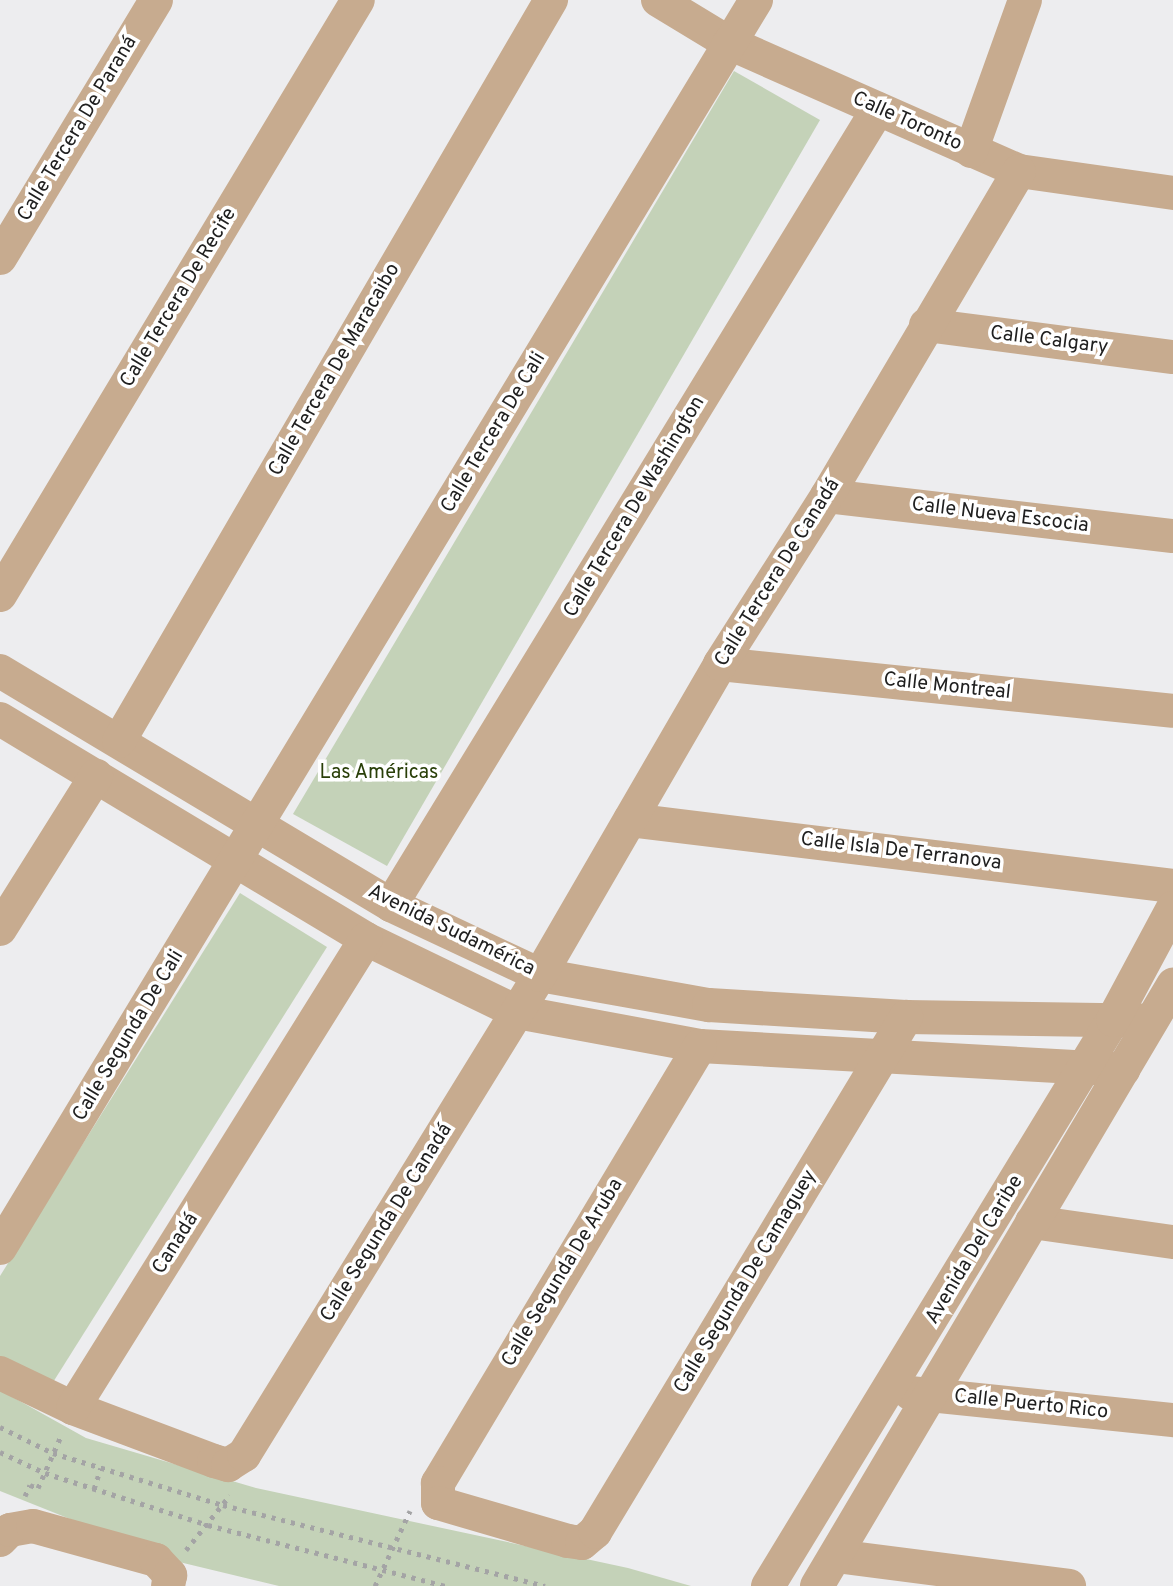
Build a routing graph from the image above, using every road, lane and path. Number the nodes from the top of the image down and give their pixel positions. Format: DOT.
graph roads {
  1 [pos="156,0"];
  2 [pos="358,0"];
  3 [pos="551,0"];
  4 [pos="658,0"];
  5 [pos="756,0"];
  6 [pos="1025,0"];
  7 [pos="729,43"];
  8 [pos="878,109"];
  9 [pos="971,151"];
  10 [pos="1019,171"];
  11 [pos="1173,193"];
  12 [pos="0,258"];
  13 [pos="926,325"];
  14 [pos="1173,357"];
  15 [pos="827,496"];
  16 [pos="1173,536"];
  17 [pos="0,595"];
  18 [pos="720,664"];
  19 [pos="0,671"];
  20 [pos="1173,711"];
  21 [pos="0,719"];
  22 [pos="119,741"];
  23 [pos="96,776"];
  24 [pos="630,820"];
  25 [pos="258,824"];
  26 [pos="236,859"];
  27 [pos="1173,886"];
  28 [pos="391,905"];
  29 [pos="1173,908"];
  30 [pos="0,929"];
  31 [pos="366,939"];
  32 [pos="540,975"];
  33 [pos="1173,985"];
  34 [pos="517,1012"];
  35 [pos="906,1017"];
  36 [pos="1113,1020"];
  37 [pos="1151,1021"];
  38 [pos="700,1046"];
  39 [pos="881,1059"];
  40 [pos="1084,1069"];
  41 [pos="1123,1070"];
  42 [pos="1032,1222"];
  43 [pos="1173,1242"];
  44 [pos="0,1248"];
  45 [pos="0,1373"];
  46 [pos="889,1391"];
  47 [pos="929,1395"];
  48 [pos="73,1408"];
  49 [pos="1173,1420"];
  50 [pos="0,1427"];
  51 [pos="0,1452"];
  52 [pos="53,1453"];
  53 [pos="236,1460"];
  54 [pos="101,1468"];
  55 [pos="45,1473"];
  56 [pos="94,1489"];
  57 [pos="438,1503"];
  58 [pos="223,1505"];
  59 [pos="208,1525"];
  60 [pos="5,1535"];
  61 [pos="394,1549"];
  62 [pos="836,1556"];
  63 [pos="384,1570"];
  64 [pos="168,1577"];
  65 [pos="375,1586"];
  66 [pos="445,1586"];
  67 [pos="545,1586"];
  68 [pos="768,1586"];
  69 [pos="817,1586"];
  70 [pos="1069,1586"];
  1 -- 12 [label="street, Calle Tercera De Paraná"];
  2 -- 17 [label="street, Calle Tercera De Recife"];
  3 -- 22 [label="street, Calle Tercera De Maracaibo"];
  4 -- 7 [label="street, Calle Toronto"];
  5 -- 7 [label="street, Calle Tercera De Cali"];
  6 -- 9 [label="street"];
  7 -- 8 [label="street, Calle Toronto"];
  7 -- 25 [label="street, Calle Tercera De Cali"];
  8 -- 9 [label="street, Calle Toronto"];
  8 -- 28 [label="street, Calle Tercera De Washington"];
  9 -- 10 [label="street, Calle Toronto"];
  10 -- 11 [label="street, Calle Toronto"];
  10 -- 13 [label="street, Calle Tercera De Canadá"];
  13 -- 14 [label="street, Calle Calgary"];
  13 -- 15 [label="street, Calle Tercera De Canadá"];
  15 -- 16 [label="street, Calle Nueva Escocia"];
  15 -- 18 [label="street, Calle Tercera De Canadá"];
  18 -- 20 [label="street, Calle Montreal"];
  18 -- 24 [label="street, Calle Tercera De Canadá"];
  19 -- 22 [label="street, Avenida Sudamérica"];
  21 -- 23 [label="street"];
  22 -- 25 [label="street, Avenida Sudamérica"];
  23 -- 26 [label="street"];
  23 -- 30 [label="street"];
  24 -- 27 [label="street, Calle Isla De Terranova"];
  24 -- 32 [label="street, Calle Tercera De Canadá"];
  25 -- 26 [label="street, Calle Segunda De Cali"];
  25 -- 28 [label="street, Avenida Sudamérica"];
  26 -- 31 [label="street"];
  26 -- 44 [label="street, Calle Segunda De Cali"];
  28 -- 32 [label="street, Avenida Sudamérica"];
  29 -- 36 [label="street, Avenida Del Caribe"];
  31 -- 34 [label="street"];
  31 -- 48 [label="street, Canadá"];
  32 -- 34 [label="street, Calle Segunda De Canadá"];
  32 -- 35 [label="street, Avenida Sudamérica"];
  33 -- 37 [label="street, Avenida Del Caribe"];
  34 -- 38 [label="street"];
  34 -- 53 [label="street, Calle Segunda De Canadá"];
  35 -- 36 [label="street, Avenida Sudamérica"];
  35 -- 39 [label="street, Calle Segunda De Camaguey"];
  36 -- 37 [label="street, Avenida Sudamérica"];
  36 -- 40 [label="street, Avenida Del Caribe"];
  37 -- 41 [label="street, Avenida Del Caribe"];
  38 -- 39 [label="street"];
  38 -- 57 [label="street, Calle Segunda De Aruba"];
  39 -- 40 [label="street"];
  39 -- 57 [label="street, Calle Segunda De Camaguey"];
  40 -- 41 [label="street"];
  40 -- 46 [label="street, Avenida Del Caribe"];
  41 -- 42 [label="street, Avenida Del Caribe"];
  42 -- 43 [label="street"];
  42 -- 47 [label="street, Avenida Del Caribe"];
  45 -- 48 [label="street"];
  46 -- 47 [label="street, Calle Puerto Rico"];
  46 -- 68 [label="street, Avenida Del Caribe"];
  47 -- 49 [label="street, Calle Puerto Rico"];
  47 -- 62 [label="street, Avenida Del Caribe"];
  48 -- 52 [label="path"];
  48 -- 53 [label="street"];
  50 -- 52 [label="path"];
  51 -- 55 [label="path"];
  52 -- 54 [label="path"];
  52 -- 55 [label="path"];
  53 -- 58 [label="path"];
  54 -- 56 [label="path"];
  54 -- 58 [label="path"];
  55 -- 56 [label="path"];
  55 -- 60 [label="path"];
  56 -- 59 [label="path"];
  57 -- 61 [label="path"];
  58 -- 59 [label="path"];
  58 -- 61 [label="path"];
  59 -- 63 [label="path"];
  59 -- 64 [label="path"];
  60 -- 64 [label="street"];
  61 -- 63 [label="path"];
  61 -- 67 [label="path"];
  62 -- 69 [label="street, Avenida Del Caribe"];
  62 -- 70 [label="street"];
  63 -- 65 [label="path"];
  63 -- 66 [label="path"];
}
